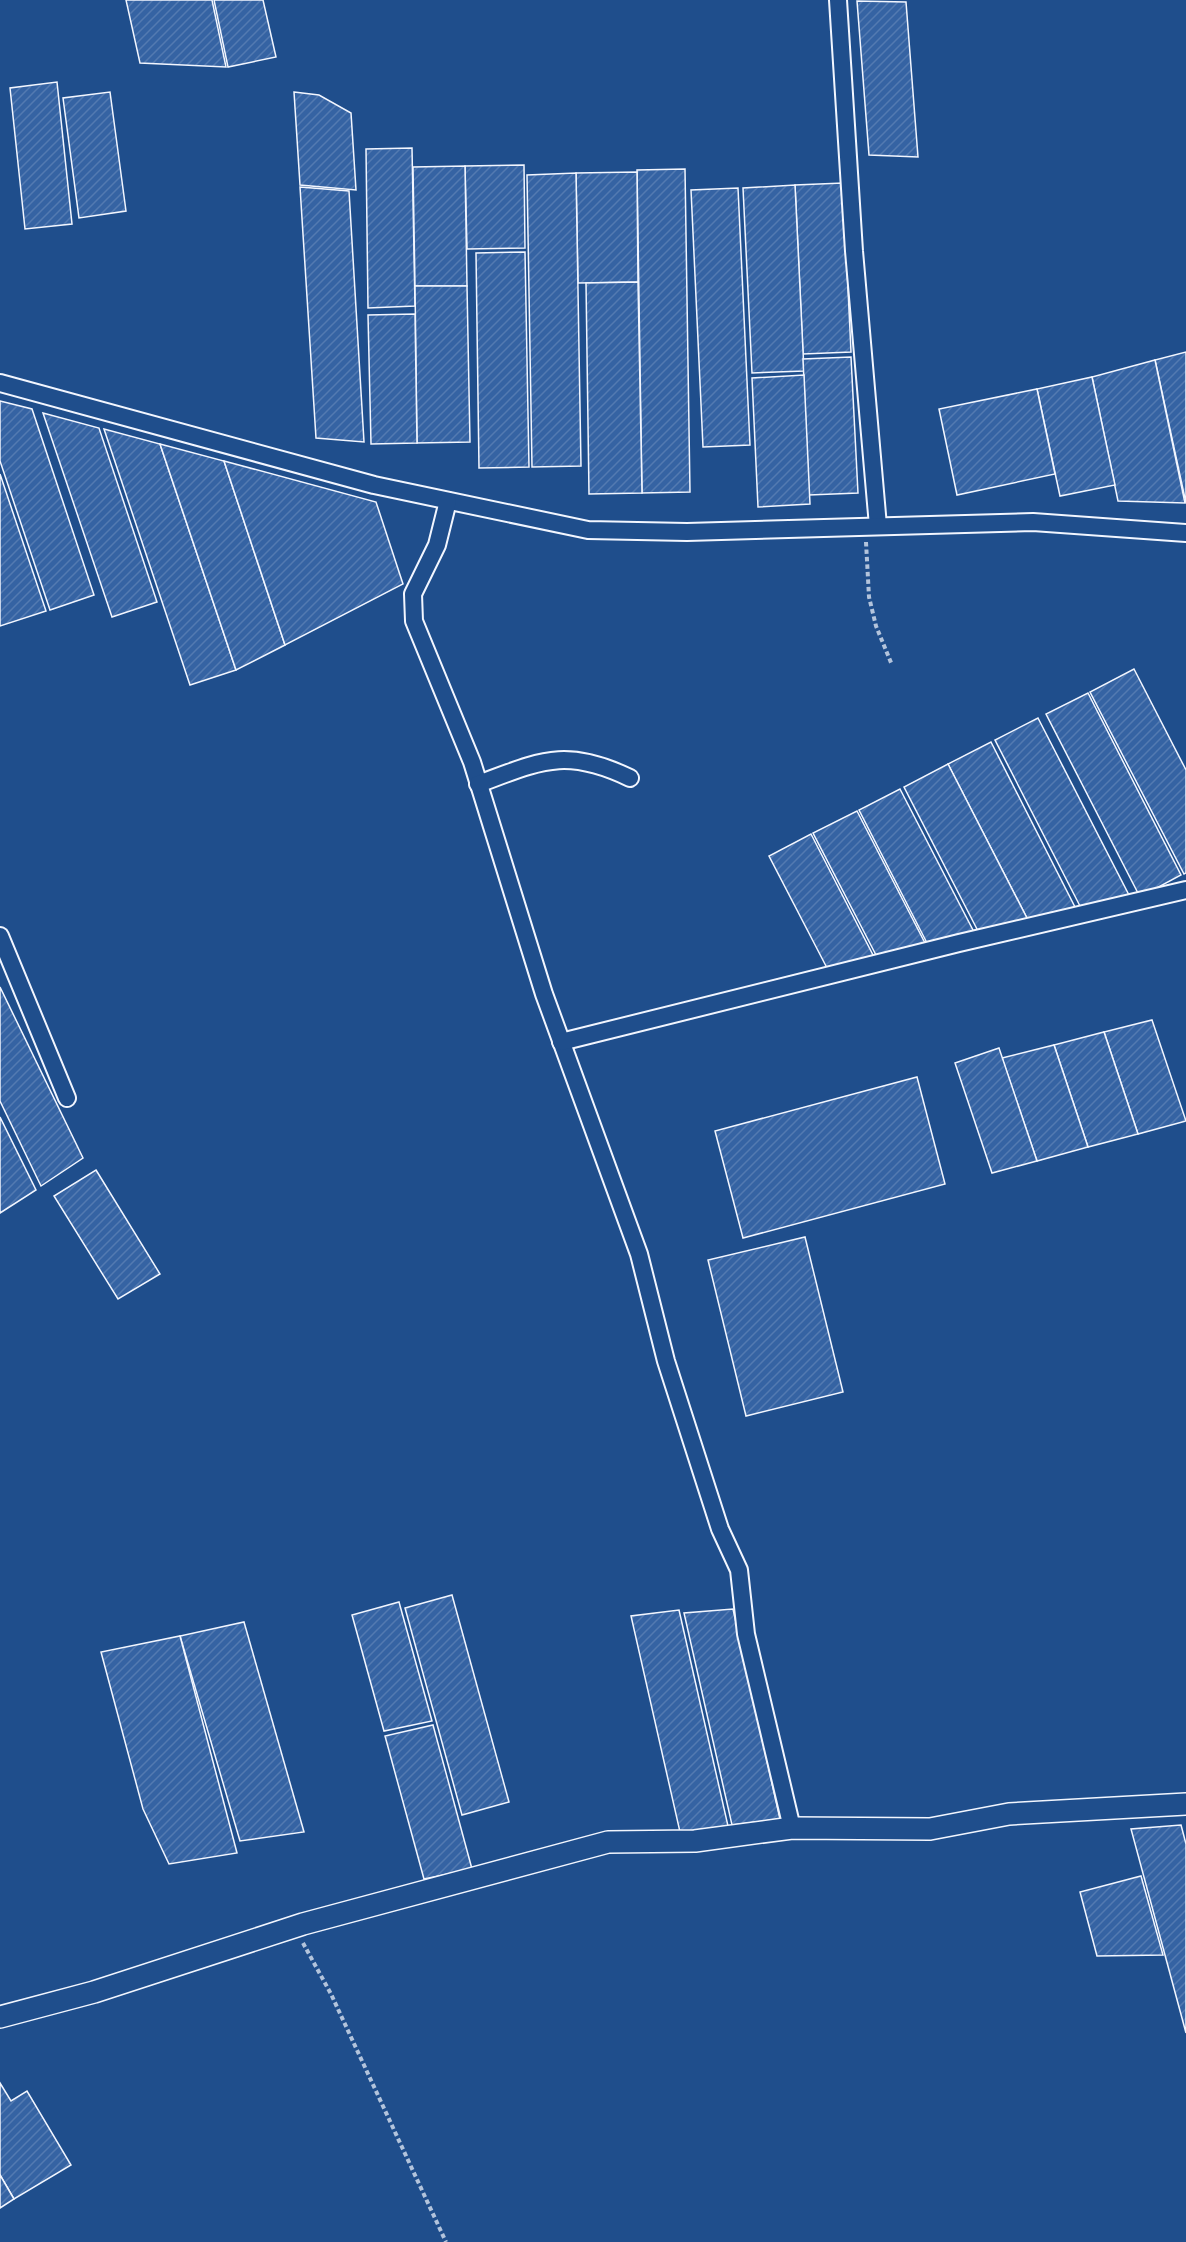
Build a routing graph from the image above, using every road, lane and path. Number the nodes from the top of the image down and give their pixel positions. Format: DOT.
graph roads {
  1 [pos="838,0"];
  2 [pos="0,383"];
  3 [pos="448,501"];
  4 [pos="872,526"];
  5 [pos="1186,533"];
  6 [pos="892,664"];
  7 [pos="630,778"];
  8 [pos="478,784"];
  9 [pos="1186,890"];
  10 [pos="0,936"];
  11 [pos="561,1042"];
  12 [pos="67,1098"];
  13 [pos="1186,1804"];
  14 [pos="792,1828"];
  15 [pos="294,1926"];
  16 [pos="0,2018"];
  17 [pos="446,2242"];
  1 -- 4 [label="street"];
  2 -- 3 [label="street"];
  3 -- 4 [label="street"];
  3 -- 8 [label="street"];
  4 -- 5 [label="street"];
  4 -- 6 [label="path"];
  7 -- 8 [label="street"];
  8 -- 11 [label="street"];
  9 -- 11 [label="street"];
  10 -- 12 [label="street"];
  11 -- 14 [label="street"];
  13 -- 14 [label="street"];
  14 -- 15 [label="street"];
  15 -- 16 [label="street"];
  15 -- 17 [label="path"];
}
